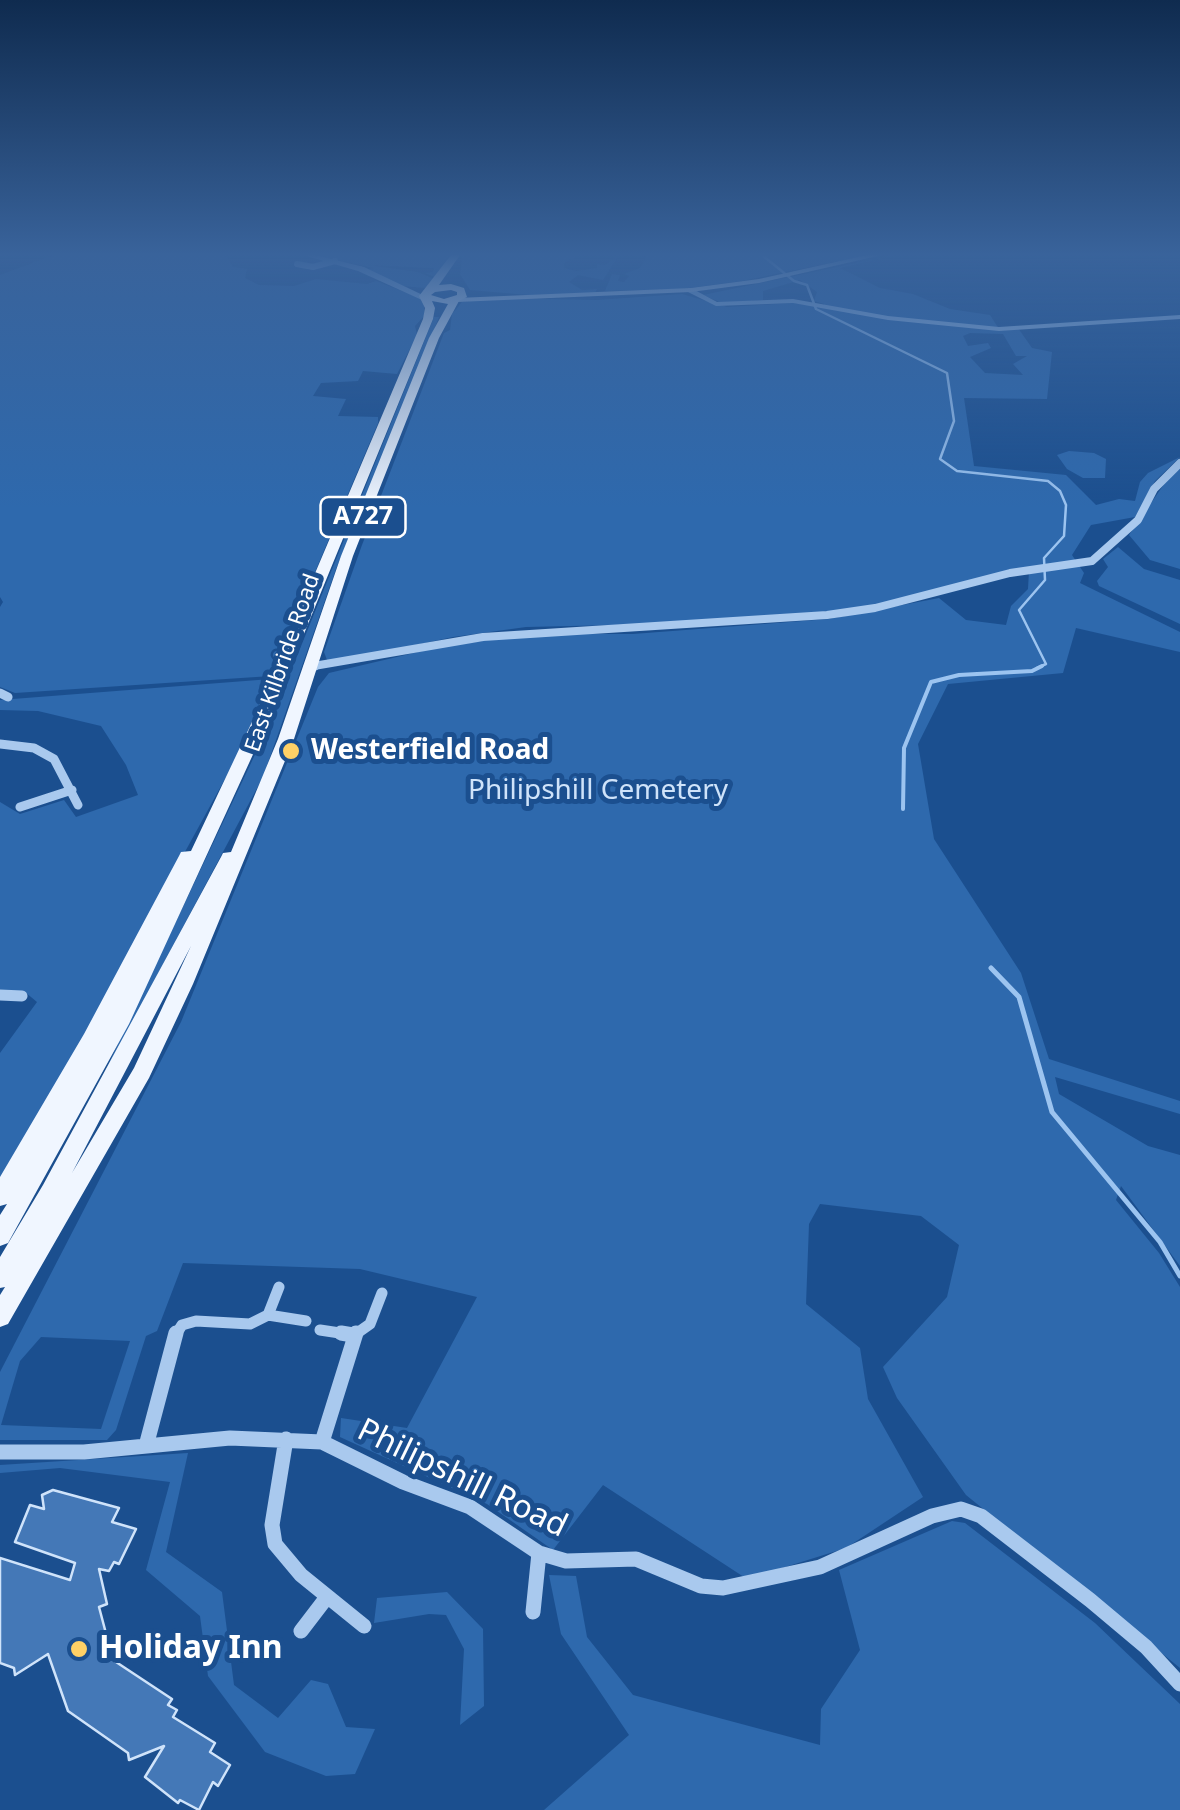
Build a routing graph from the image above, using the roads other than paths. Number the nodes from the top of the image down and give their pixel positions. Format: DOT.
graph roads {
  1 [pos="420,339"];
  2 [pos="433,339"];
  3 [pos="1180,463"];
  4 [pos="308,667"];
  5 [pos="0,744"];
  6 [pos="227,788"];
  7 [pos="72,790"];
  8 [pos="78,805"];
  9 [pos="20,808"];
  10 [pos="250,820"];
  11 [pos="0,995"];
  12 [pos="22,996"];
  13 [pos="129,1025"];
  14 [pos="82,1112"];
  15 [pos="0,1197"];
  16 [pos="0,1236"];
  17 [pos="0,1278"];
  18 [pos="280,1287"];
  19 [pos="382,1293"];
  20 [pos="268,1315"];
  21 [pos="0,1316"];
  22 [pos="306,1321"];
  23 [pos="320,1330"];
  24 [pos="354,1335"];
  25 [pos="286,1439"];
  26 [pos="322,1442"];
  27 [pos="146,1446"];
  28 [pos="0,1452"];
  29 [pos="539,1554"];
  30 [pos="327,1597"];
  31 [pos="533,1612"];
  32 [pos="364,1626"];
  33 [pos="301,1631"];
  34 [pos="1180,1684"];
  1 -- 6 [label="main road, East Kilbride Road / A727"];
  2 -- 4 [label="main road, East Kilbride Road / A727"];
  3 -- 4 [label="street"];
  4 -- 10 [label="main road, East Kilbride Road / A727"];
  5 -- 7 [label="street"];
  6 -- 13 [label="main road, East Kilbride Road / A727"];
  6 -- 15 [label="main road, East Kilbride Road"];
  7 -- 8 [label="street"];
  7 -- 9 [label="street"];
  10 -- 13 [label="main road, East Kilbride Road / A727"];
  10 -- 21 [label="main road, East Kilbride Road"];
  11 -- 12 [label="street"];
  13 -- 14 [label="main road, East Kilbride Road / A727"];
  14 -- 16 [label="main road, A727"];
  14 -- 17 [label="main road, A727"];
  18 -- 20 [label="street"];
  19 -- 24 [label="street"];
  20 -- 22 [label="street"];
  20 -- 27 [label="street"];
  23 -- 24 [label="street"];
  24 -- 26 [label="street"];
  25 -- 26 [label="street, Philipshill Road"];
  25 -- 27 [label="street, Philipshill Road"];
  25 -- 30 [label="street"];
  26 -- 29 [label="street, Philipshill Road"];
  27 -- 28 [label="street, Philipshill Road"];
  29 -- 31 [label="street"];
  29 -- 34 [label="street, Philipshill Road"];
  30 -- 32 [label="street"];
  30 -- 33 [label="street"];
}
